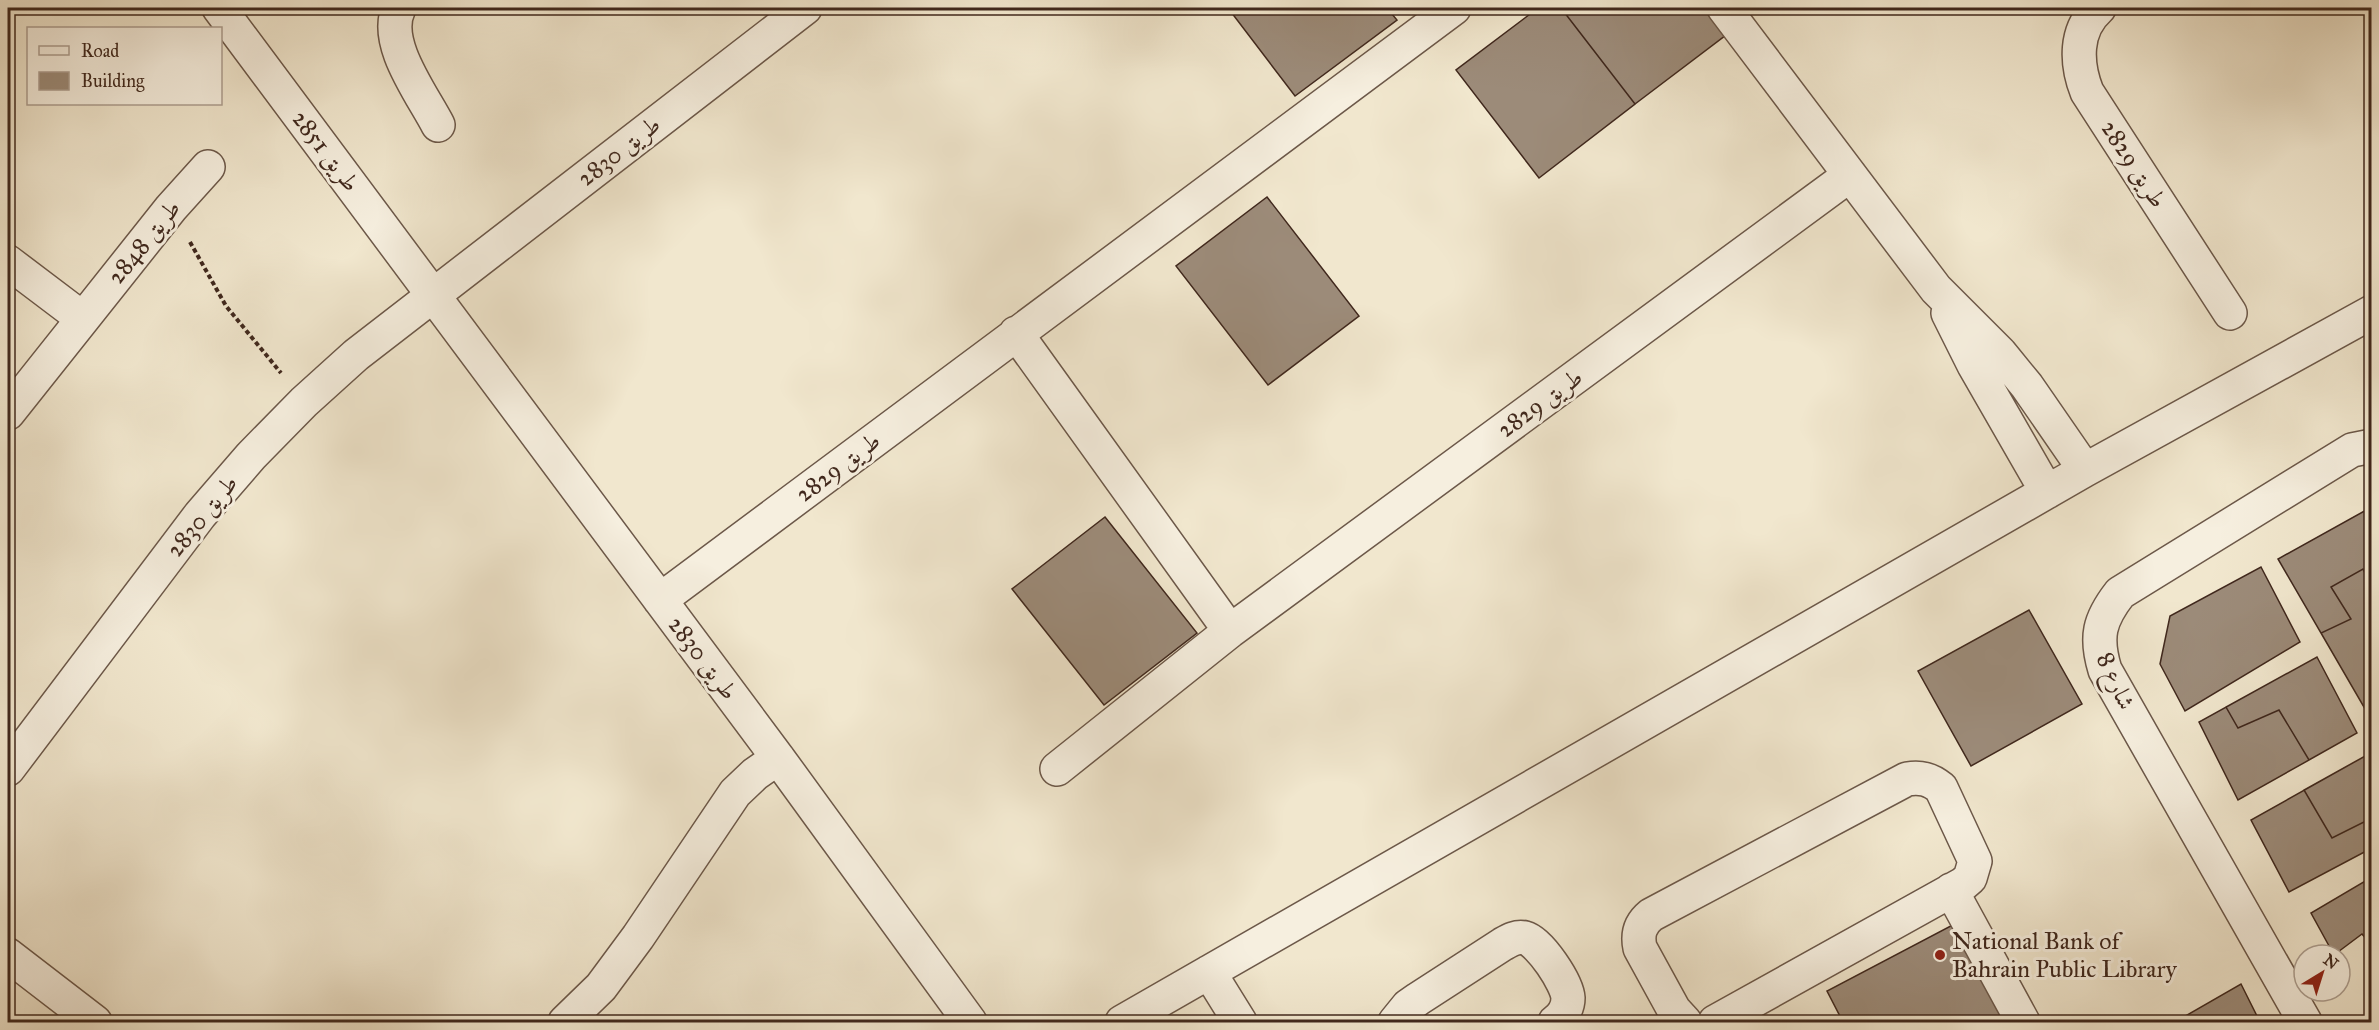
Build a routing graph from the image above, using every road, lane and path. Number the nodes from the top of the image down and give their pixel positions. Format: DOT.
graph roads {
  1 [pos="219,8"];
  2 [pos="399,8"];
  3 [pos="806,8"];
  4 [pos="1454,8"];
  5 [pos="1724,8"];
  6 [pos="2100,8"];
  7 [pos="438,125"];
  8 [pos="208,167"];
  9 [pos="1850,175"];
  10 [pos="171,208"];
  11 [pos="8,262"];
  12 [pos="1936,290"];
  13 [pos="432,295"];
  14 [pos="2372,312"];
  15 [pos="2230,313"];
  16 [pos="82,318"];
  17 [pos="1016,333"];
  18 [pos="304,402"];
  19 [pos="8,413"];
  20 [pos="2372,446"];
  21 [pos="2085,470"];
  22 [pos="2047,492"];
  23 [pos="660,600"];
  24 [pos="1230,631"];
  25 [pos="777,758"];
  26 [pos="8,769"];
  27 [pos="1057,769"];
  28 [pos="1951,890"];
  29 [pos="8,955"];
  30 [pos="1209,972"];
  31 [pos="94,1023"];
  32 [pos="565,1023"];
  33 [pos="970,1023"];
  34 [pos="1122,1023"];
  35 [pos="1240,1023"];
  36 [pos="1395,1023"];
  37 [pos="1555,1023"];
  38 [pos="1685,1023"];
  39 [pos="1715,1023"];
  40 [pos="2022,1023"];
  41 [pos="2305,1023"];
  1 -- 13 [label="street, طريق 2851"];
  2 -- 7 [label="street"];
  3 -- 13 [label="street, طريق 2830"];
  4 -- 17 [label="street, طريق 2829"];
  5 -- 9 [label="street"];
  6 -- 15 [label="street, طريق 2829"];
  8 -- 10 [label="street, طريق 2848"];
  9 -- 12 [label="street"];
  9 -- 24 [label="street, طريق 2829"];
  10 -- 16 [label="street, طريق 2848"];
  10 -- 18 [label="path"];
  11 -- 16 [label="street"];
  12 -- 21 [label="street"];
  12 -- 22 [label="street"];
  13 -- 18 [label="street, طريق 2830"];
  13 -- 23 [label="street, طريق 2830"];
  14 -- 21 [label="street"];
  16 -- 19 [label="street, طريق 2848"];
  17 -- 23 [label="street, طريق 2829"];
  17 -- 24 [label="street"];
  18 -- 26 [label="street, طريق 2830"];
  20 -- 41 [label="street, شارع 8"];
  21 -- 22 [label="street"];
  22 -- 30 [label="street"];
  23 -- 25 [label="street, طريق 2830"];
  24 -- 27 [label="street, طريق 2829"];
  25 -- 32 [label="street"];
  25 -- 33 [label="street, طريق 2830"];
  28 -- 38 [label="street"];
  28 -- 39 [label="street"];
  28 -- 40 [label="street"];
  29 -- 31 [label="street"];
  30 -- 34 [label="street"];
  30 -- 35 [label="street"];
  36 -- 37 [label="street"];
}
